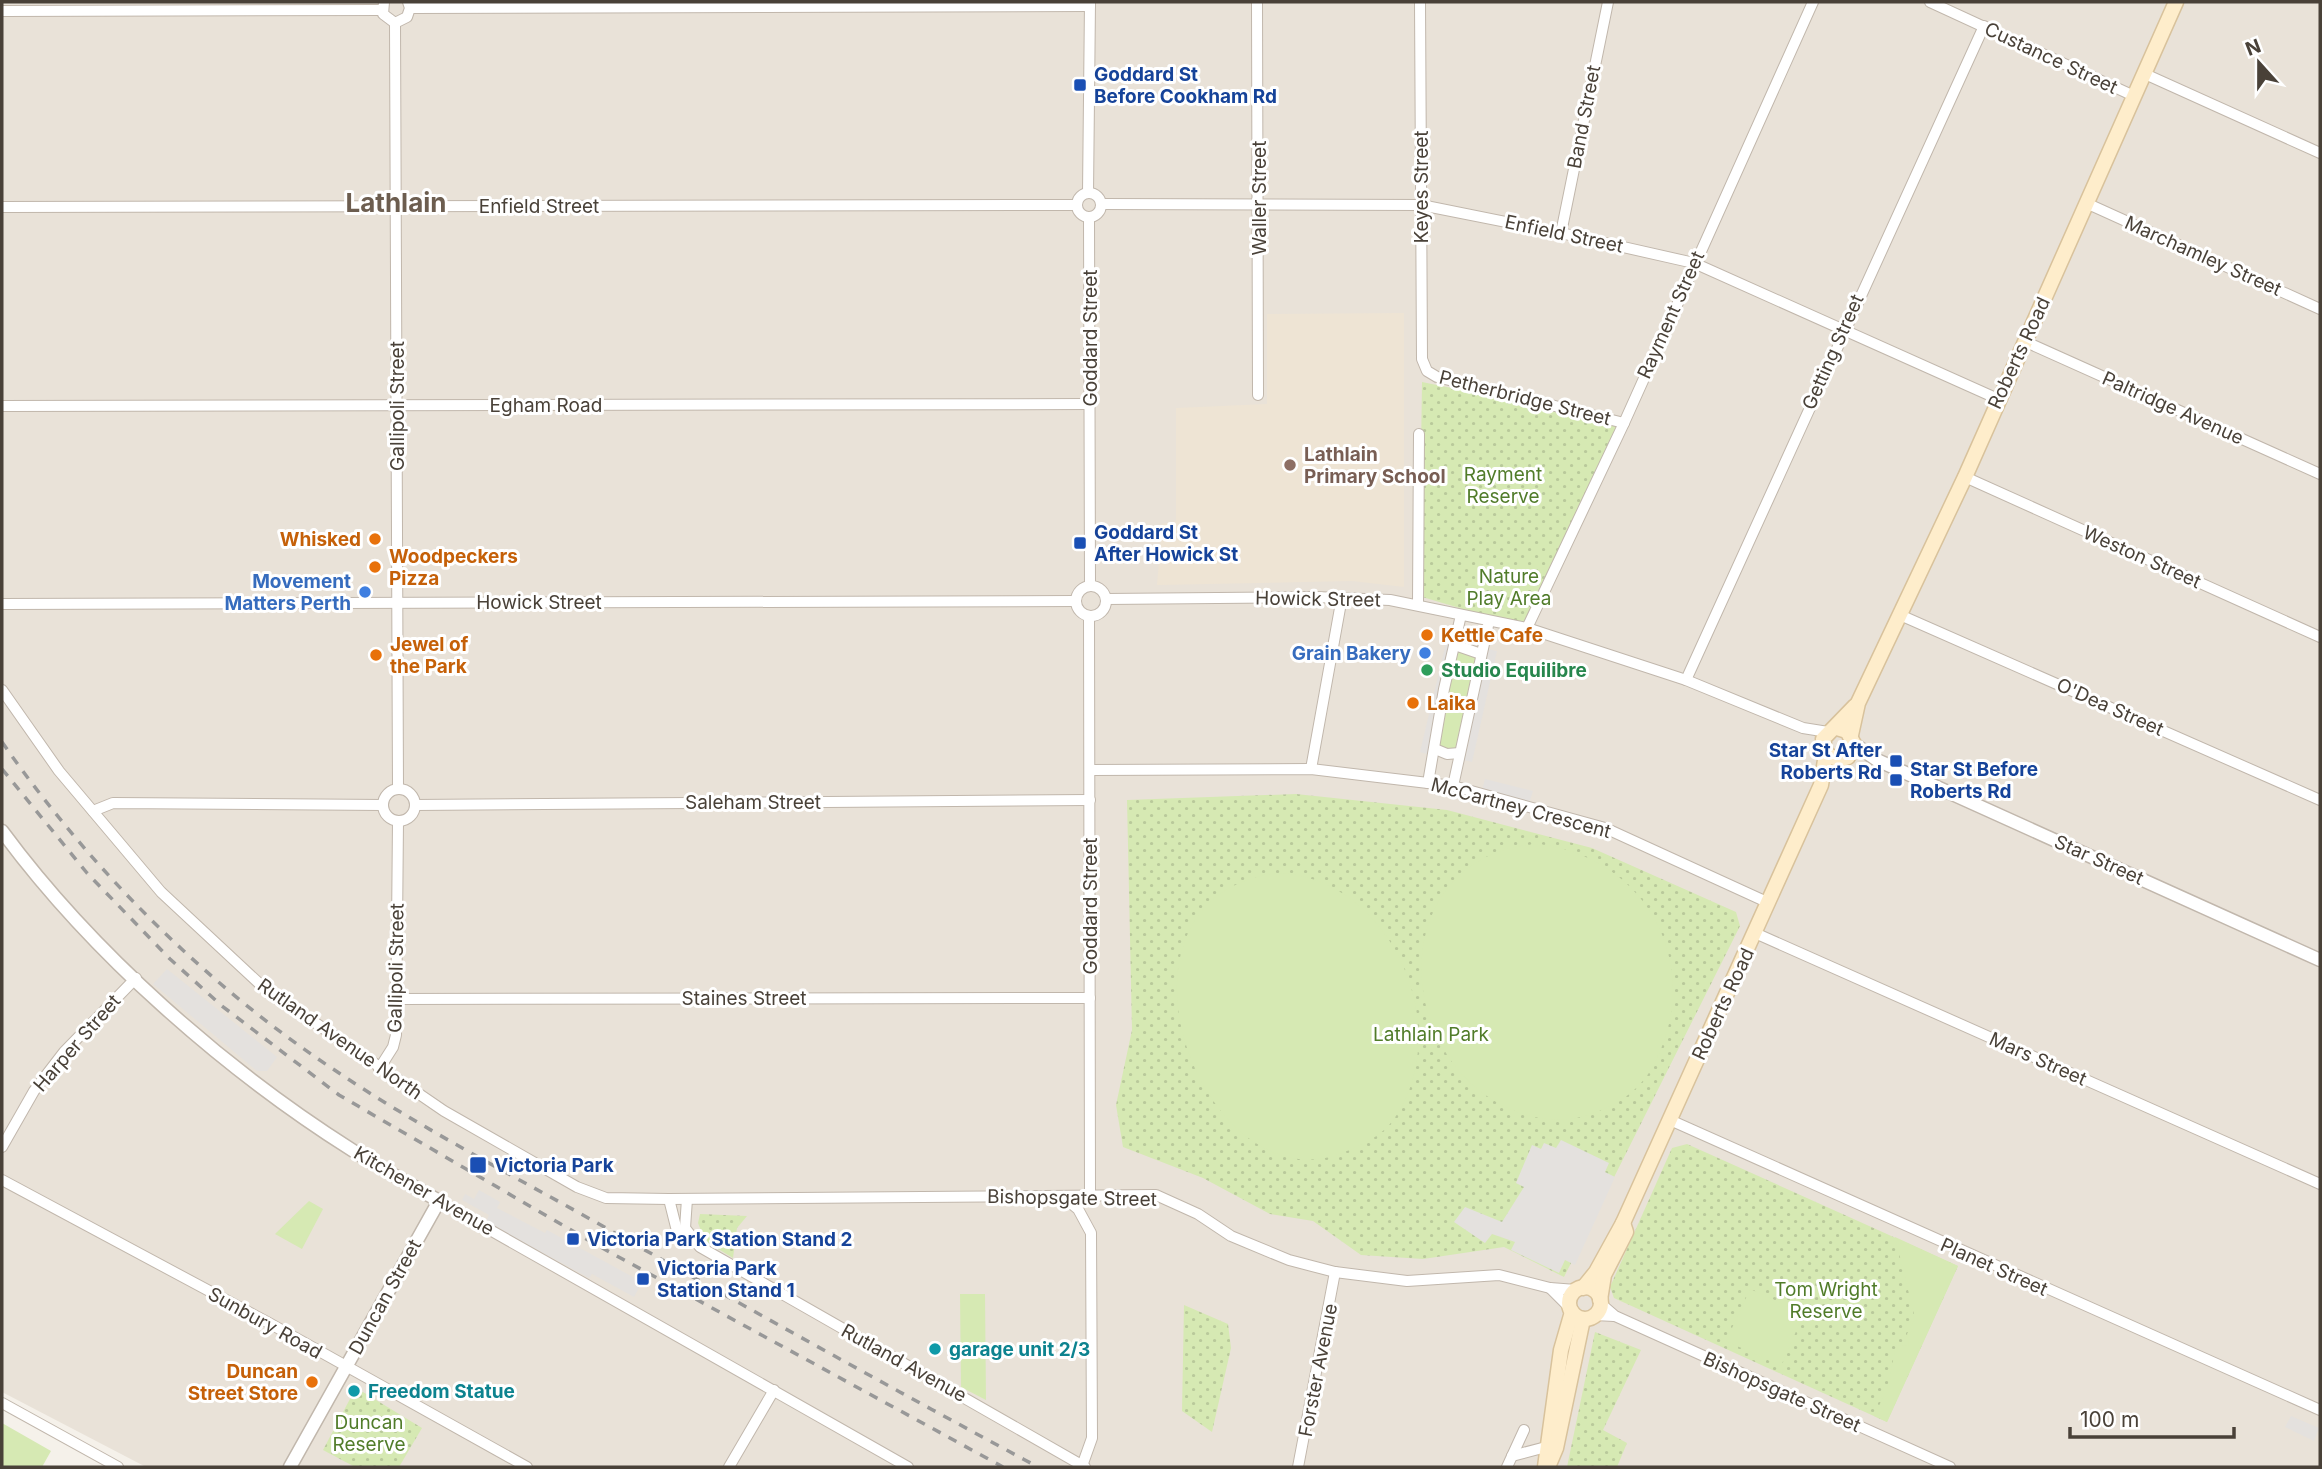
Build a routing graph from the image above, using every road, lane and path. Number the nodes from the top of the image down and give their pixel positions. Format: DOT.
graph roads {
  1 [pos="1257,2"];
  2 [pos="1420,2"];
  3 [pos="1608,2"];
  4 [pos="1813,2"];
  5 [pos="1930,2"];
  6 [pos="2176,2"];
  7 [pos="1090,4"];
  8 [pos="409,5"];
  9 [pos="383,6"];
  10 [pos="2,11"];
  11 [pos="395,23"];
  12 [pos="1984,26"];
  13 [pos="2145,74"];
  14 [pos="2134,96"];
  15 [pos="2320,153"];
  16 [pos="1088,193"];
  17 [pos="1101,204"];
  18 [pos="1260,204"];
  19 [pos="2086,204"];
  20 [pos="1077,205"];
  21 [pos="1421,205"];
  22 [pos="397,206"];
  23 [pos="2,207"];
  24 [pos="1089,216"];
  25 [pos="1562,233"];
  26 [pos="1694,263"];
  27 [pos="2320,309"];
  28 [pos="1843,332"];
  29 [pos="2026,342"];
  30 [pos="1427,371"];
  31 [pos="1258,395"];
  32 [pos="1998,399"];
  33 [pos="1090,404"];
  34 [pos="397,405"];
  35 [pos="2,406"];
  36 [pos="1624,423"];
  37 [pos="1419,434"];
  38 [pos="2320,474"];
  39 [pos="1965,477"];
  40 [pos="1090,586"];
  41 [pos="1342,597"];
  42 [pos="1106,600"];
  43 [pos="1076,601"];
  44 [pos="398,602"];
  45 [pos="2,604"];
  46 [pos="1418,605"];
  47 [pos="1461,615"];
  48 [pos="1900,615"];
  49 [pos="1089,616"];
  50 [pos="1489,621"];
  51 [pos="1527,628"];
  52 [pos="2320,637"];
  53 [pos="1455,645"];
  54 [pos="1481,654"];
  55 [pos="1686,680"];
  56 [pos="2,690"];
  57 [pos="1858,703"];
  58 [pos="1803,728"];
  59 [pos="1833,730"];
  60 [pos="1435,749"];
  61 [pos="1849,749"];
  62 [pos="1824,751"];
  63 [pos="1460,753"];
  64 [pos="1311,769"];
  65 [pos="1090,770"];
  66 [pos="1428,783"];
  67 [pos="1821,785"];
  68 [pos="1453,786"];
  69 [pos="398,789"];
  70 [pos="1090,800"];
  71 [pos="2320,800"];
  72 [pos="383,805"];
  73 [pos="415,805"];
  74 [pos="93,811"];
  75 [pos="398,821"];
  76 [pos="2,831"];
  77 [pos="1769,903"];
  78 [pos="1755,933"];
  79 [pos="2320,960"];
  80 [pos="136,978"];
  81 [pos="1090,998"];
  82 [pos="397,999"];
  83 [pos="379,1069"];
  84 [pos="1670,1120"];
  85 [pos="2,1147"];
  86 [pos="2,1180"];
  87 [pos="2320,1184"];
  88 [pos="577,1187"];
  89 [pos="1062,1196"];
  90 [pos="1090,1196"];
  91 [pos="669,1199"];
  92 [pos="687,1199"];
  93 [pos="439,1201"];
  94 [pos="1623,1223"];
  95 [pos="722,1260"];
  96 [pos="1335,1272"];
  97 [pos="1550,1288"];
  98 [pos="1580,1289"];
  99 [pos="1587,1309"];
  100 [pos="345,1368"];
  101 [pos="774,1390"];
  102 [pos="2,1403"];
  103 [pos="2320,1410"];
  104 [pos="1524,1430"];
  105 [pos="1546,1447"];
  106 [pos="1512,1456"];
  107 [pos="118,1467"];
  108 [pos="290,1467"];
  109 [pos="527,1467"];
  110 [pos="729,1467"];
  111 [pos="908,1467"];
  112 [pos="1083,1467"];
  113 [pos="1298,1467"];
  114 [pos="1507,1467"];
  115 [pos="1546,1467"];
  116 [pos="1950,1467"];
  1 -- 18 [label="street, Waller Street"];
  2 -- 21 [label="street, Keyes Street"];
  3 -- 25 [label="street, Band Street"];
  4 -- 26 [label="street, Rayment Street"];
  5 -- 12 [label="street, Custance Street"];
  6 -- 13 [label="main road, Roberts Road"];
  7 -- 8 [label="street"];
  7 -- 16 [label="street"];
  8 -- 11 [label="street"];
  9 -- 10 [label="street"];
  9 -- 11 [label="street"];
  11 -- 22 [label="street, Gallipoli Street"];
  12 -- 14 [label="street, Custance Street"];
  12 -- 28 [label="street, Getting Street"];
  13 -- 14 [label="main road, Roberts Road"];
  13 -- 15 [label="street"];
  14 -- 19 [label="main road, Roberts Road"];
  16 -- 17 [label="street"];
  16 -- 20 [label="street"];
  17 -- 18 [label="street, Enfield Street"];
  17 -- 24 [label="street"];
  18 -- 21 [label="street, Enfield Street"];
  18 -- 31 [label="street, Waller Street"];
  19 -- 27 [label="street, Marchamley Street"];
  19 -- 29 [label="main road, Roberts Road"];
  20 -- 22 [label="street, Enfield Street"];
  20 -- 24 [label="street"];
  21 -- 25 [label="street, Enfield Street"];
  21 -- 30 [label="street, Keyes Street"];
  22 -- 23 [label="street, Enfield Street"];
  22 -- 34 [label="street, Gallipoli Street"];
  24 -- 33 [label="street, Goddard Street"];
  25 -- 26 [label="street, Enfield Street"];
  26 -- 28 [label="street, Enfield Street"];
  26 -- 36 [label="street, Rayment Street"];
  28 -- 32 [label="street, Enfield Street"];
  28 -- 55 [label="street, Getting Street"];
  29 -- 32 [label="main road, Roberts Road"];
  29 -- 38 [label="street, Paltridge Avenue"];
  30 -- 36 [label="street, Petherbridge Street"];
  32 -- 39 [label="main road, Roberts Road"];
  33 -- 34 [label="street, Egham Road"];
  33 -- 40 [label="street, Goddard Street"];
  34 -- 35 [label="street, Egham Road"];
  34 -- 44 [label="street, Gallipoli Street"];
  36 -- 51 [label="street, Rayment Street"];
  37 -- 46 [label="street"];
  39 -- 48 [label="main road, Roberts Road"];
  39 -- 52 [label="street, Weston Street"];
  40 -- 42 [label="street"];
  40 -- 43 [label="street"];
  41 -- 42 [label="street, Howick Street"];
  41 -- 46 [label="street, Howick Street"];
  41 -- 64 [label="street"];
  42 -- 49 [label="street"];
  43 -- 44 [label="street, Howick Street"];
  43 -- 49 [label="street"];
  44 -- 45 [label="street, Howick Street"];
  44 -- 69 [label="street, Gallipoli Street"];
  46 -- 47 [label="street, Howick Street"];
  47 -- 50 [label="street, Howick Street"];
  47 -- 53 [label="street"];
  48 -- 57 [label="main road, Roberts Road"];
  48 -- 71 [label="street, O'Dea Street"];
  49 -- 65 [label="street, Goddard Street"];
  50 -- 51 [label="street, Howick Street"];
  50 -- 54 [label="street"];
  51 -- 55 [label="street, Howick Street"];
  53 -- 54 [label="street"];
  53 -- 60 [label="street"];
  54 -- 63 [label="street"];
  55 -- 58 [label="street, Howick Street"];
  56 -- 74 [label="street, Rutland Avenue North"];
  57 -- 59 [label="main road, Roberts Road"];
  57 -- 61 [label="main road, Roberts Road"];
  58 -- 59 [label="street, Howick Street"];
  58 -- 62 [label="street, Howick Street"];
  59 -- 61 [label="main road"];
  59 -- 62 [label="main road, Roberts Road"];
  60 -- 63 [label="street"];
  60 -- 66 [label="street"];
  61 -- 62 [label="main road"];
  61 -- 67 [label="main road, Roberts Road"];
  61 -- 79 [label="street, Star Street"];
  62 -- 67 [label="main road, Roberts Road"];
  63 -- 68 [label="street"];
  64 -- 65 [label="street, McCartney Crescent"];
  64 -- 66 [label="street, McCartney Crescent"];
  65 -- 70 [label="street, Goddard Street"];
  66 -- 68 [label="street, McCartney Crescent"];
  67 -- 77 [label="main road, Roberts Road"];
  68 -- 77 [label="street, McCartney Crescent"];
  69 -- 72 [label="street"];
  69 -- 73 [label="street"];
  70 -- 73 [label="street, Saleham Street"];
  70 -- 81 [label="street, Goddard Street"];
  72 -- 74 [label="street"];
  72 -- 75 [label="street"];
  73 -- 75 [label="street"];
  74 -- 83 [label="street, Rutland Avenue North"];
  75 -- 82 [label="street, Gallipoli Street"];
  76 -- 80 [label="street, Kitchener Avenue"];
  77 -- 78 [label="main road, Roberts Road"];
  78 -- 84 [label="main road, Roberts Road"];
  78 -- 87 [label="street, Mars Street"];
  80 -- 85 [label="street, Harper Street"];
  80 -- 93 [label="street, Kitchener Avenue"];
  81 -- 82 [label="street, Staines Street"];
  81 -- 90 [label="street, Goddard Street"];
  82 -- 83 [label="street, Gallipoli Street"];
  83 -- 88 [label="street, Rutland Avenue North"];
  84 -- 94 [label="main road, Roberts Road"];
  84 -- 103 [label="street, Planet Street"];
  86 -- 100 [label="street, Sunbury Road"];
  88 -- 91 [label="street, Bishopsgate Street"];
  89 -- 90 [label="street, Bishopsgate Street"];
  89 -- 92 [label="street, Bishopsgate Street"];
  89 -- 112 [label="street"];
  90 -- 96 [label="street, Bishopsgate Street"];
  91 -- 92 [label="street, Bishopsgate Street"];
  91 -- 95 [label="street, Rutland Avenue"];
  92 -- 95 [label="street, Rutland Avenue"];
  93 -- 100 [label="street, Duncan Street"];
  93 -- 101 [label="street, Kitchener Avenue"];
  94 -- 98 [label="main road, Roberts Road"];
  94 -- 99 [label="main road, Roberts Road"];
  95 -- 112 [label="street, Rutland Avenue"];
  96 -- 97 [label="street, Bishopsgate Street"];
  96 -- 113 [label="street, Forster Avenue"];
  97 -- 98 [label="street, Bishopsgate Street"];
  97 -- 99 [label="street, Bishopsgate Street"];
  98 -- 99 [label="main road, Roberts Road"];
  98 -- 99 [label="main road"];
  99 -- 105 [label="main road, Roberts Road"];
  99 -- 115 [label="main road, Roberts Road"];
  99 -- 116 [label="street, Bishopsgate Street"];
  100 -- 108 [label="street, Duncan Street"];
  100 -- 109 [label="street, Sunbury Road"];
  101 -- 110 [label="street"];
  101 -- 111 [label="street, Kitchener Avenue"];
  102 -- 107 [label="street"];
  104 -- 106 [label="street"];
  105 -- 106 [label="street"];
  105 -- 115 [label="main road, Roberts Road"];
  106 -- 114 [label="street"];
}
